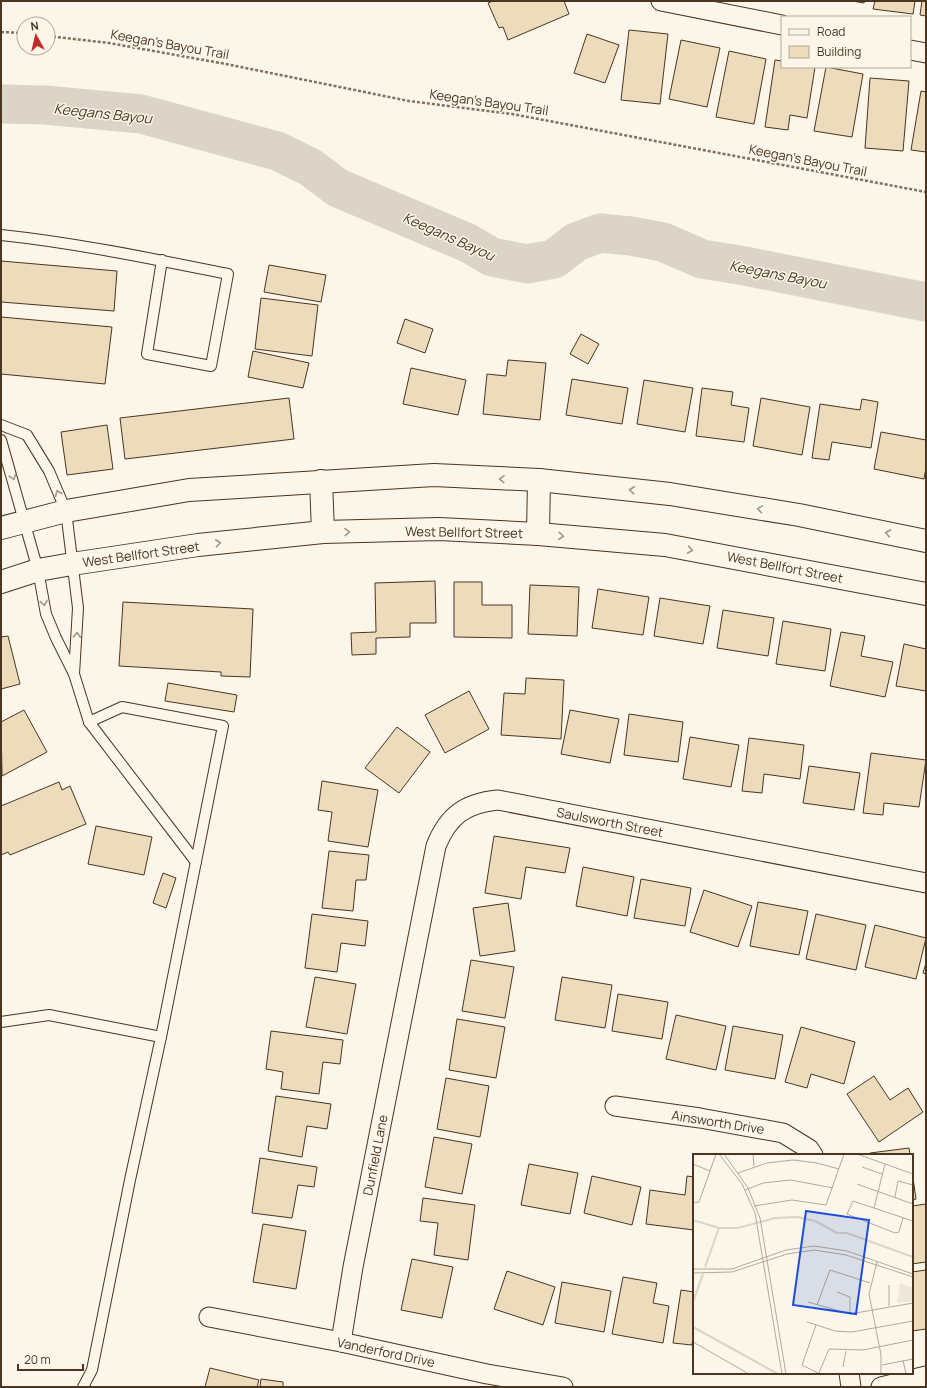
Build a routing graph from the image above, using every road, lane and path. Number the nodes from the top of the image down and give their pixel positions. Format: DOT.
graph roads {
  1 [pos="661,1"];
  2 [pos="781,25"];
  3 [pos="1,32"];
  4 [pos="16,33"];
  5 [pos="56,37"];
  6 [pos="911,50"];
  7 [pos="926,53"];
  8 [pos="926,192"];
  9 [pos="1,235"];
  10 [pos="162,260"];
  11 [pos="1,425"];
  12 [pos="1,440"];
  13 [pos="539,480"];
  14 [pos="321,481"];
  15 [pos="66,511"];
  16 [pos="24,521"];
  17 [pos="1,528"];
  18 [pos="323,532"];
  19 [pos="538,534"];
  20 [pos="926,541"];
  21 [pos="72,564"];
  22 [pos="38,570"];
  23 [pos="1,582"];
  24 [pos="926,594"];
  25 [pos="74,674"];
  26 [pos="89,722"];
  27 [pos="196,862"];
  28 [pos="926,883"];
  29 [pos="413,969"];
  30 [pos="1,1022"];
  31 [pos="162,1037"];
  32 [pos="615,1106"];
  33 [pos="812,1154"];
  34 [pos="209,1318"];
  35 [pos="341,1342"];
  36 [pos="849,1374"];
  37 [pos="926,1376"];
  38 [pos="83,1387"];
  39 [pos="563,1387"];
  40 [pos="850,1387"];
  41 [pos="881,1387"];
  1 -- 2 [label="street"];
  3 -- 4 [label="path"];
  5 -- 8 [label="path, Keegan's Bayou Trail"];
  6 -- 7 [label="street"];
  9 -- 10 [label="lane"];
  10 -- 10 [label="lane"];
  15 -- 11 [label="lane, one-way"];
  12 -- 16 [label="lane, one-way"];
  13 -- 14 [label="main road, one-way"];
  13 -- 19 [label="main road"];
  20 -- 13 [label="main road, one-way"];
  14 -- 15 [label="main road"];
  14 -- 18 [label="main road"];
  15 -- 16 [label="main road"];
  15 -- 21 [label="lane"];
  16 -- 17 [label="main road"];
  16 -- 22 [label="lane"];
  18 -- 19 [label="main road, West Bellfort Street, one-way"];
  21 -- 18 [label="main road, West Bellfort Street, one-way"];
  19 -- 24 [label="main road, West Bellfort Street, one-way"];
  21 -- 22 [label="main road, West Bellfort Street"];
  25 -- 21 [label="lane, one-way"];
  22 -- 23 [label="main road, West Bellfort Street"];
  22 -- 25 [label="lane, one-way"];
  25 -- 26 [label="lane"];
  26 -- 27 [label="lane"];
  26 -- 27 [label="lane"];
  27 -- 31 [label="lane"];
  28 -- 29 [label="street, Saulsworth Street"];
  29 -- 35 [label="street, Dunfield Lane"];
  30 -- 31 [label="lane"];
  31 -- 38 [label="lane"];
  32 -- 33 [label="street, Ainsworth Drive"];
  34 -- 35 [label="street, Vanderford Drive"];
  35 -- 39 [label="street, Vanderford Drive"];
  36 -- 40 [label="street"];
  37 -- 41 [label="street"];
}
